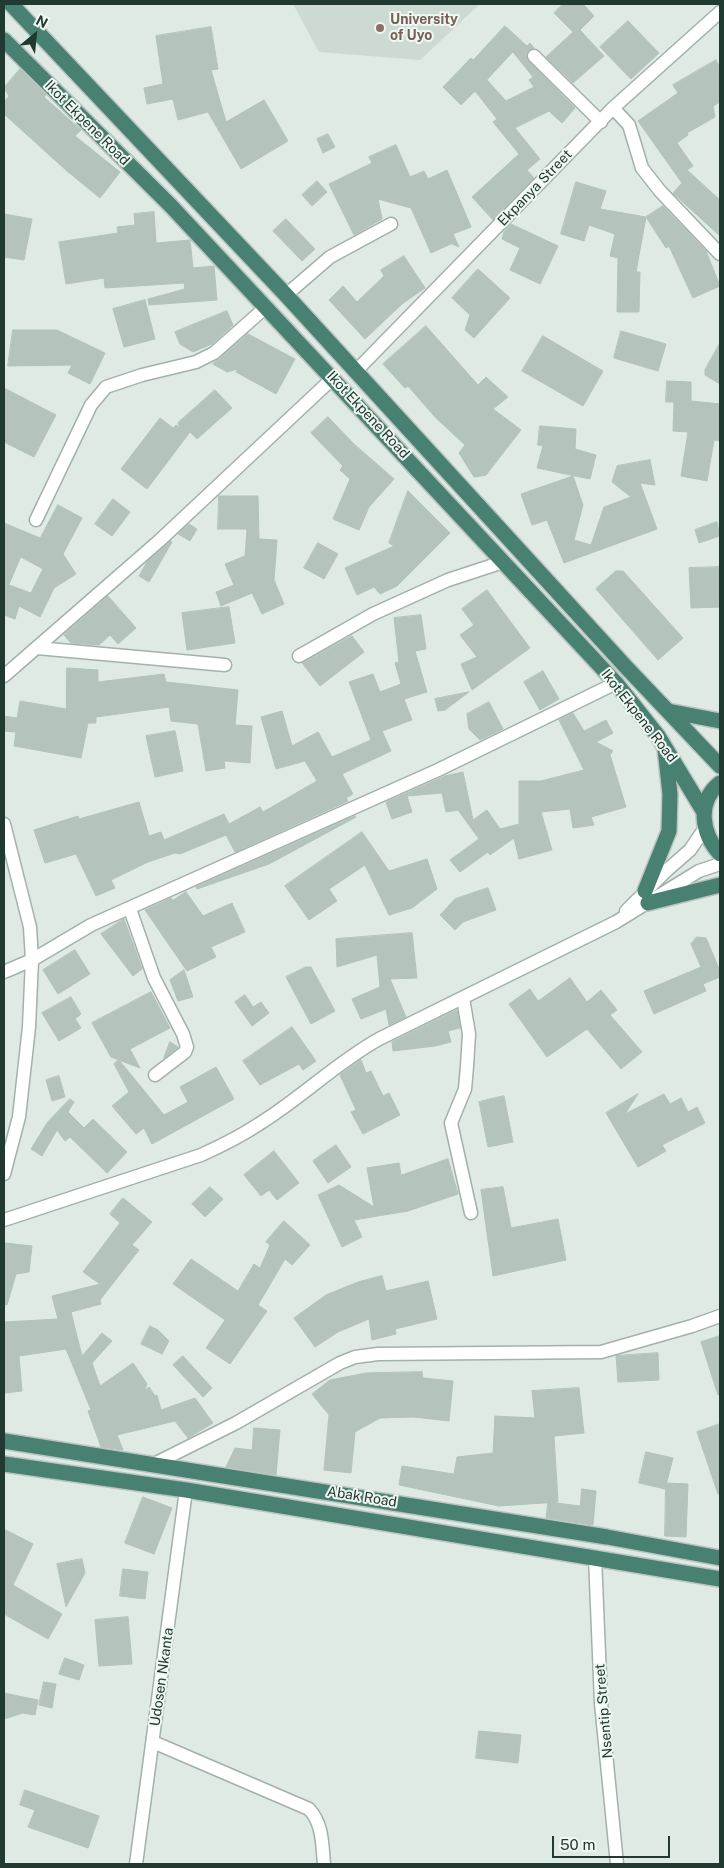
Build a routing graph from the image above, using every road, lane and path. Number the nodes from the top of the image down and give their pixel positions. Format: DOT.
graph roads {
  1 [pos="11,4"];
  2 [pos="720,12"];
  3 [pos="4,40"];
  4 [pos="534,56"];
  5 [pos="613,108"];
  6 [pos="601,122"];
  7 [pos="187,192"];
  8 [pos="171,206"];
  9 [pos="391,224"];
  10 [pos="720,254"];
  11 [pos="286,295"];
  12 [pos="266,307"];
  13 [pos="356,371"];
  14 [pos="333,378"];
  15 [pos="36,520"];
  16 [pos="503,562"];
  17 [pos="37,648"];
  18 [pos="299,656"];
  19 [pos="225,665"];
  20 [pos="4,676"];
  21 [pos="616,683"];
  22 [pos="668,711"];
  23 [pos="720,721"];
  24 [pos="664,745"];
  25 [pos="720,766"];
  26 [pos="720,783"];
  27 [pos="704,820"];
  28 [pos="4,824"];
  29 [pos="720,854"];
  30 [pos="720,864"];
  31 [pos="720,885"];
  32 [pos="646,897"];
  33 [pos="130,909"];
  34 [pos="32,960"];
  35 [pos="4,972"];
  36 [pos="463,998"];
  37 [pos="155,1075"];
  38 [pos="4,1174"];
  39 [pos="470,1213"];
  40 [pos="4,1220"];
  41 [pos="720,1316"];
  42 [pos="4,1440"];
  43 [pos="156,1463"];
  44 [pos="4,1464"];
  45 [pos="186,1490"];
  46 [pos="594,1557"];
  47 [pos="720,1558"];
  48 [pos="720,1579"];
  49 [pos="153,1742"];
  50 [pos="136,1864"];
  51 [pos="324,1864"];
  52 [pos="617,1864"];
  1 -- 7 [label="highway, Ikot Ekpene Road"];
  2 -- 5 [label="street, Ekpanya Street"];
  3 -- 8 [label="highway, Ikot Ekpene Road"];
  4 -- 6 [label="street"];
  5 -- 6 [label="street, Ekpanya Street"];
  5 -- 10 [label="street"];
  6 -- 13 [label="street, Ekpanya Street"];
  7 -- 8 [label="highway"];
  7 -- 11 [label="highway, Ikot Ekpene Road"];
  8 -- 12 [label="highway, Ikot Ekpene Road"];
  9 -- 11 [label="street"];
  11 -- 13 [label="highway, Ikot Ekpene Road"];
  12 -- 14 [label="highway, Ikot Ekpene Road"];
  12 -- 15 [label="street"];
  13 -- 22 [label="highway, Ikot Ekpene Road"];
  14 -- 16 [label="highway, Ikot Ekpene Road"];
  14 -- 17 [label="street"];
  16 -- 18 [label="street"];
  16 -- 21 [label="highway, Ikot Ekpene Road"];
  17 -- 19 [label="street"];
  17 -- 20 [label="street"];
  21 -- 24 [label="highway, Ikot Ekpene Road"];
  21 -- 33 [label="street"];
  22 -- 23 [label="highway"];
  22 -- 25 [label="highway, Ikot Ekpene Road"];
  24 -- 27 [label="highway, Ikot Ekpene Road"];
  24 -- 32 [label="highway"];
  26 -- 27 [label="highway"];
  27 -- 29 [label="highway, Ikot Ekpene Road"];
  27 -- 32 [label="street"];
  28 -- 34 [label="street"];
  30 -- 32 [label="street"];
  31 -- 32 [label="highway"];
  32 -- 36 [label="street"];
  33 -- 34 [label="street"];
  33 -- 37 [label="street"];
  34 -- 35 [label="street"];
  34 -- 38 [label="street"];
  36 -- 39 [label="street"];
  36 -- 40 [label="street"];
  41 -- 43 [label="street"];
  42 -- 43 [label="highway, Abak Road"];
  43 -- 47 [label="highway, Abak Road"];
  44 -- 45 [label="highway, Abak Road"];
  45 -- 46 [label="highway, Abak Road"];
  45 -- 49 [label="street, Udosen Nkanta"];
  46 -- 48 [label="highway, Abak Road"];
  46 -- 52 [label="street, Nsentip Street"];
  49 -- 50 [label="street, Udosen Nkanta"];
  49 -- 51 [label="street"];
}
